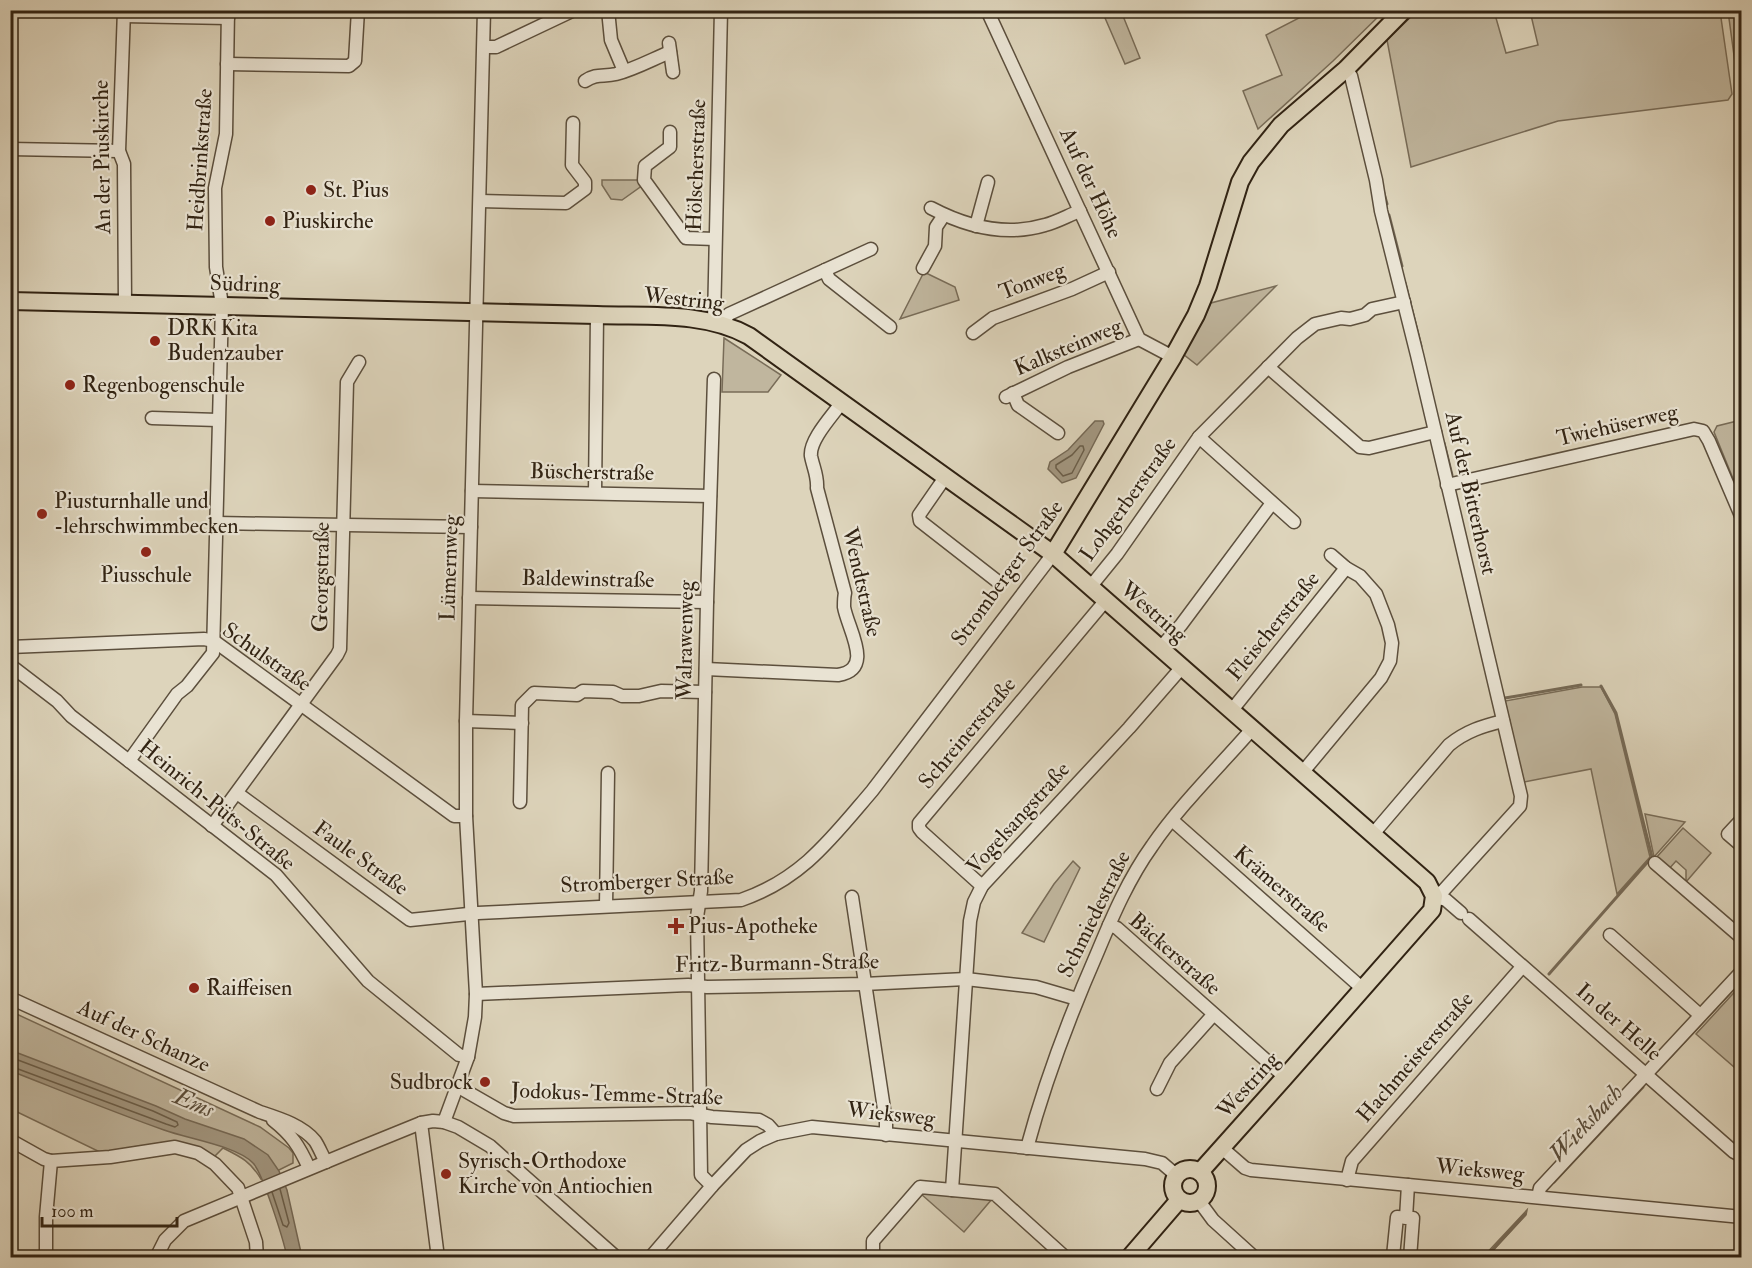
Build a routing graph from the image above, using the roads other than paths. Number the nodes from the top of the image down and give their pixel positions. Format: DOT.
graph roads {
  1 [pos="358,10"];
  2 [pos="484,10"];
  3 [pos="574,10"];
  4 [pos="608,10"];
  5 [pos="721,10"];
  6 [pos="987,10"];
  7 [pos="1404,10"];
  8 [pos="124,13"];
  9 [pos="228,14"];
  10 [pos="484,47"];
  11 [pos="227,64"];
  12 [pos="1346,69"];
  13 [pos="624,71"];
  14 [pos="673,72"];
  15 [pos="585,81"];
  16 [pos="573,123"];
  17 [pos="670,132"];
  18 [pos="10,149"];
  19 [pos="119,151"];
  20 [pos="988,182"];
  21 [pos="480,201"];
  22 [pos="931,208"];
  23 [pos="1080,211"];
  24 [pos="944,215"];
  25 [pos="976,226"];
  26 [pos="715,239"];
  27 [pos="871,249"];
  28 [pos="923,268"];
  29 [pos="825,270"];
  30 [pos="1109,272"];
  31 [pos="10,301"];
  32 [pos="1404,302"];
  33 [pos="125,303"];
  34 [pos="222,305"];
  35 [pos="477,312"];
  36 [pos="597,315"];
  37 [pos="718,322"];
  38 [pos="890,327"];
  39 [pos="973,333"];
  40 [pos="1139,339"];
  41 [pos="1173,357"];
  42 [pos="359,362"];
  43 [pos="1268,367"];
  44 [pos="714,379"];
  45 [pos="842,402"];
  46 [pos="152,418"];
  47 [pos="218,420"];
  48 [pos="1435,432"];
  49 [pos="1058,434"];
  50 [pos="1199,437"];
  51 [pos="946,476"];
  52 [pos="1447,485"];
  53 [pos="472,491"];
  54 [pos="595,494"];
  55 [pos="710,496"];
  56 [pos="1272,503"];
  57 [pos="1742,518"];
  58 [pos="1294,522"];
  59 [pos="216,523"];
  60 [pos="343,525"];
  61 [pos="471,527"];
  62 [pos="1053,554"];
  63 [pos="1330,555"];
  64 [pos="1346,568"];
  65 [pos="997,581"];
  66 [pos="1091,586"];
  67 [pos="470,598"];
  68 [pos="1106,600"];
  69 [pos="706,602"];
  70 [pos="214,641"];
  71 [pos="10,646"];
  72 [pos="1161,647"];
  73 [pos="10,665"];
  74 [pos="1183,666"];
  75 [pos="706,669"];
  76 [pos="705,692"];
  77 [pos="300,705"];
  78 [pos="1232,710"];
  79 [pos="1503,721"];
  80 [pos="466,722"];
  81 [pos="522,723"];
  82 [pos="1252,728"];
  83 [pos="129,761"];
  84 [pos="608,773"];
  85 [pos="1302,773"];
  86 [pos="237,793"];
  87 [pos="520,802"];
  88 [pos="466,816"];
  89 [pos="1742,819"];
  90 [pos="1172,820"];
  91 [pos="212,826"];
  92 [pos="1372,834"];
  93 [pos="1742,846"];
  94 [pos="1655,862"];
  95 [pos="982,886"];
  96 [pos="1434,896"];
  97 [pos="852,897"];
  98 [pos="699,903"];
  99 [pos="606,906"];
  100 [pos="471,914"];
  101 [pos="1109,924"];
  102 [pos="1610,935"];
  103 [pos="1742,938"];
  104 [pos="1522,967"];
  105 [pos="1742,971"];
  106 [pos="966,979"];
  107 [pos="864,984"];
  108 [pos="698,986"];
  109 [pos="1363,989"];
  110 [pos="476,994"];
  111 [pos="10,998"];
  112 [pos="1077,999"];
  113 [pos="1214,1015"];
  114 [pos="1700,1015"];
  115 [pos="468,1058"];
  116 [pos="1646,1074"];
  117 [pos="1285,1077"];
  118 [pos="458,1086"];
  119 [pos="1157,1089"];
  120 [pos="260,1112"];
  121 [pos="701,1115"];
  122 [pos="444,1122"];
  123 [pos="422,1123"];
  124 [pos="776,1134"];
  125 [pos="886,1134"];
  126 [pos="10,1140"];
  127 [pos="956,1141"];
  128 [pos="1027,1148"];
  129 [pos="1222,1148"];
  130 [pos="1742,1156"];
  131 [pos="51,1161"];
  132 [pos="326,1162"];
  133 [pos="309,1168"];
  134 [pos="1200,1172"];
  135 [pos="1176,1175"];
  136 [pos="1347,1180"];
  137 [pos="1408,1185"];
  138 [pos="712,1186"];
  139 [pos="952,1190"];
  140 [pos="242,1196"];
  141 [pos="1538,1197"];
  142 [pos="1179,1200"];
  143 [pos="1199,1201"];
  144 [pos="1742,1218"];
  145 [pos="46,1257"];
  146 [pos="156,1257"];
  147 [pos="257,1257"];
  148 [pos="438,1257"];
  149 [pos="617,1257"];
  150 [pos="650,1257"];
  151 [pos="873,1257"];
  152 [pos="1066,1257"];
  153 [pos="1129,1257"];
  154 [pos="1255,1257"];
  155 [pos="1408,1257"];
  1 -- 11 [label="street"];
  2 -- 10 [label="street, Lümernweg"];
  3 -- 10 [label="street"];
  4 -- 13 [label="street"];
  5 -- 26 [label="street, Hölscherstraße"];
  6 -- 23 [label="street, Auf der Höhe"];
  7 -- 12 [label="main road, Stromberger Straße"];
  8 -- 9 [label="street"];
  8 -- 19 [label="street, An der Piuskirche"];
  9 -- 11 [label="street, Heidbrinkstraße"];
  10 -- 21 [label="street, Lümernweg"];
  11 -- 34 [label="street, Heidbrinkstraße"];
  12 -- 32 [label="street, Auf der Bitterhorst"];
  12 -- 41 [label="main road, Stromberger Straße"];
  13 -- 14 [label="street"];
  13 -- 15 [label="street"];
  16 -- 21 [label="street"];
  17 -- 26 [label="street"];
  18 -- 19 [label="street"];
  19 -- 33 [label="street, An der Piuskirche"];
  20 -- 25 [label="street"];
  21 -- 35 [label="street, Lümernweg"];
  22 -- 24 [label="street"];
  23 -- 25 [label="street"];
  23 -- 30 [label="street, Auf der Höhe"];
  24 -- 25 [label="street"];
  24 -- 28 [label="street"];
  26 -- 37 [label="street, Hölscherstraße"];
  27 -- 29 [label="street"];
  29 -- 37 [label="street"];
  29 -- 38 [label="street"];
  30 -- 39 [label="street, Tonweg"];
  30 -- 40 [label="street, Auf der Höhe"];
  31 -- 33 [label="main road, Südring"];
  32 -- 43 [label="street, Lohgerberstraße"];
  32 -- 48 [label="street, Auf der Bitterhorst"];
  33 -- 34 [label="main road, Südring"];
  34 -- 35 [label="main road, Südring"];
  34 -- 47 [label="street, Heidbrinkstraße"];
  35 -- 36 [label="main road, Westring"];
  35 -- 53 [label="street, Lümernweg"];
  36 -- 37 [label="main road, Westring"];
  36 -- 54 [label="street"];
  37 -- 45 [label="main road, Westring"];
  40 -- 41 [label="street"];
  40 -- 49 [label="street, Kalksteinweg"];
  41 -- 62 [label="main road, Stromberger Straße"];
  42 -- 60 [label="street, Georgstraße"];
  43 -- 48 [label="street"];
  43 -- 50 [label="street, Lohgerberstraße"];
  44 -- 55 [label="street, Walrawenweg"];
  45 -- 51 [label="main road, Westring"];
  45 -- 75 [label="street, Wendtstraße"];
  46 -- 47 [label="street"];
  47 -- 59 [label="street, Heidbrinkstraße"];
  48 -- 52 [label="street, Auf der Bitterhorst"];
  50 -- 56 [label="street, Lohgerberstraße"];
  50 -- 66 [label="street, Lohgerberstraße"];
  51 -- 62 [label="main road, Westring"];
  51 -- 65 [label="street"];
  52 -- 57 [label="street, Twiehüserweg"];
  52 -- 79 [label="street, Auf der Bitterhorst"];
  53 -- 54 [label="street, Büscherstraße"];
  53 -- 61 [label="street, Lümernweg"];
  54 -- 55 [label="street, Büscherstraße"];
  55 -- 69 [label="street, Walrawenweg"];
  56 -- 58 [label="street, Lohgerberstraße"];
  56 -- 72 [label="street"];
  59 -- 60 [label="street"];
  59 -- 70 [label="street, Heidbrinkstraße"];
  60 -- 61 [label="street"];
  60 -- 77 [label="street, Georgstraße"];
  61 -- 67 [label="street, Lümernweg"];
  62 -- 66 [label="main road, Westring"];
  62 -- 98 [label="street, Stromberger Straße"];
  63 -- 64 [label="street, Fleischerstraße"];
  64 -- 78 [label="street, Fleischerstraße"];
  64 -- 85 [label="street, Fleischerstraße"];
  66 -- 68 [label="main road, Westring"];
  67 -- 69 [label="street, Baldewinstraße"];
  67 -- 80 [label="street, Lümernweg"];
  68 -- 72 [label="main road, Westring"];
  68 -- 95 [label="street, Schreinerstraße"];
  69 -- 75 [label="street, Walrawenweg"];
  70 -- 71 [label="street, Schulstraße"];
  70 -- 77 [label="street, Schulstraße"];
  70 -- 83 [label="street, Heidbrinkstraße"];
  72 -- 74 [label="main road, Westring"];
  73 -- 83 [label="street, Heinrich-Püts-Straße"];
  74 -- 78 [label="main road, Westring"];
  74 -- 95 [label="street, Vogelsangstraße"];
  75 -- 76 [label="street, Walrawenweg"];
  76 -- 81 [label="street"];
  76 -- 98 [label="street, Walrawenweg"];
  77 -- 86 [label="street, Georgstraße"];
  77 -- 88 [label="street, Schulstraße"];
  78 -- 82 [label="main road, Westring"];
  79 -- 92 [label="street"];
  79 -- 96 [label="street, Auf der Bitterhorst"];
  80 -- 81 [label="street"];
  80 -- 88 [label="street, Lümernweg"];
  81 -- 87 [label="street"];
  82 -- 85 [label="main road, Westring"];
  82 -- 90 [label="street, Schmiedestraße"];
  83 -- 91 [label="street, Heinrich-Püts-Straße"];
  84 -- 99 [label="street"];
  85 -- 92 [label="main road, Westring"];
  86 -- 91 [label="street, Georgstraße"];
  86 -- 100 [label="street, Faule Straße"];
  88 -- 100 [label="street, Lümernweg"];
  89 -- 93 [label="street"];
  90 -- 101 [label="street, Schmiedestraße"];
  90 -- 109 [label="street, Krämerstraße"];
  91 -- 115 [label="street, Heinrich-Püts-Straße"];
  92 -- 96 [label="main road, Westring"];
  94 -- 103 [label="street"];
  95 -- 106 [label="street, Vogelsangstraße"];
  96 -- 104 [label="street, In der Helle"];
  96 -- 109 [label="main road, Westring"];
  97 -- 107 [label="street"];
  98 -- 99 [label="street, Stromberger Straße"];
  98 -- 108 [label="street, Walrawenweg"];
  99 -- 100 [label="street, Stromberger Straße"];
  100 -- 110 [label="street, Lümernweg"];
  101 -- 112 [label="street, Schmiedestraße"];
  101 -- 113 [label="street, Bäckerstraße"];
  102 -- 114 [label="street"];
  104 -- 116 [label="street, In der Helle"];
  104 -- 136 [label="street, Hachmeisterstraße"];
  105 -- 114 [label="street"];
  106 -- 107 [label="street, Fritz-Burmann-Straße"];
  106 -- 112 [label="street, Fritz-Burmann-Straße"];
  106 -- 127 [label="street, Vogelsangstraße"];
  107 -- 108 [label="street, Fritz-Burmann-Straße"];
  107 -- 125 [label="street"];
  108 -- 110 [label="street, Fritz-Burmann-Straße"];
  108 -- 121 [label="street, Walrawenweg"];
  109 -- 117 [label="main road, Westring"];
  110 -- 115 [label="street, Lümernweg"];
  111 -- 120 [label="street, Auf der Schanze"];
  112 -- 128 [label="street, Schmiedestraße"];
  113 -- 117 [label="street, Bäckerstraße"];
  113 -- 119 [label="street, Bäckerstraße"];
  114 -- 116 [label="street"];
  115 -- 118 [label="street, Lümernweg"];
  116 -- 130 [label="street, In der Helle"];
  116 -- 141 [label="street"];
  117 -- 129 [label="main road, Westring"];
  118 -- 121 [label="street, Jodokus-Temme-Straße"];
  118 -- 122 [label="street, Lümernweg"];
  120 -- 132 [label="street, Auf der Schanze"];
  120 -- 133 [label="street, Auf der Schanze"];
  121 -- 124 [label="street, Jodokus-Temme-Straße"];
  121 -- 138 [label="street, Walrawenweg"];
  122 -- 123 [label="street"];
  122 -- 149 [label="street"];
  123 -- 132 [label="street"];
  123 -- 148 [label="street"];
  124 -- 125 [label="street, Wieksweg"];
  124 -- 138 [label="street, Wieksweg"];
  125 -- 127 [label="street, Wieksweg"];
  126 -- 131 [label="street"];
  127 -- 128 [label="street, Wieksweg"];
  127 -- 139 [label="street, Vogelsangstraße"];
  128 -- 135 [label="street, Wieksweg"];
  129 -- 134 [label="main road, Westring"];
  129 -- 136 [label="street, Wieksweg"];
  131 -- 140 [label="street"];
  131 -- 145 [label="street"];
  132 -- 133 [label="street"];
  133 -- 140 [label="street"];
  134 -- 135 [label="main road"];
  134 -- 143 [label="main road"];
  135 -- 142 [label="main road"];
  136 -- 137 [label="street, Wieksweg"];
  137 -- 141 [label="street, Wieksweg"];
  137 -- 155 [label="street"];
  138 -- 150 [label="street, Wieksweg"];
  139 -- 151 [label="street"];
  139 -- 152 [label="street"];
  140 -- 146 [label="street"];
  140 -- 147 [label="street"];
  141 -- 144 [label="street, Wieksweg"];
  142 -- 143 [label="main road"];
  142 -- 153 [label="main road"];
  143 -- 154 [label="street"];
}
